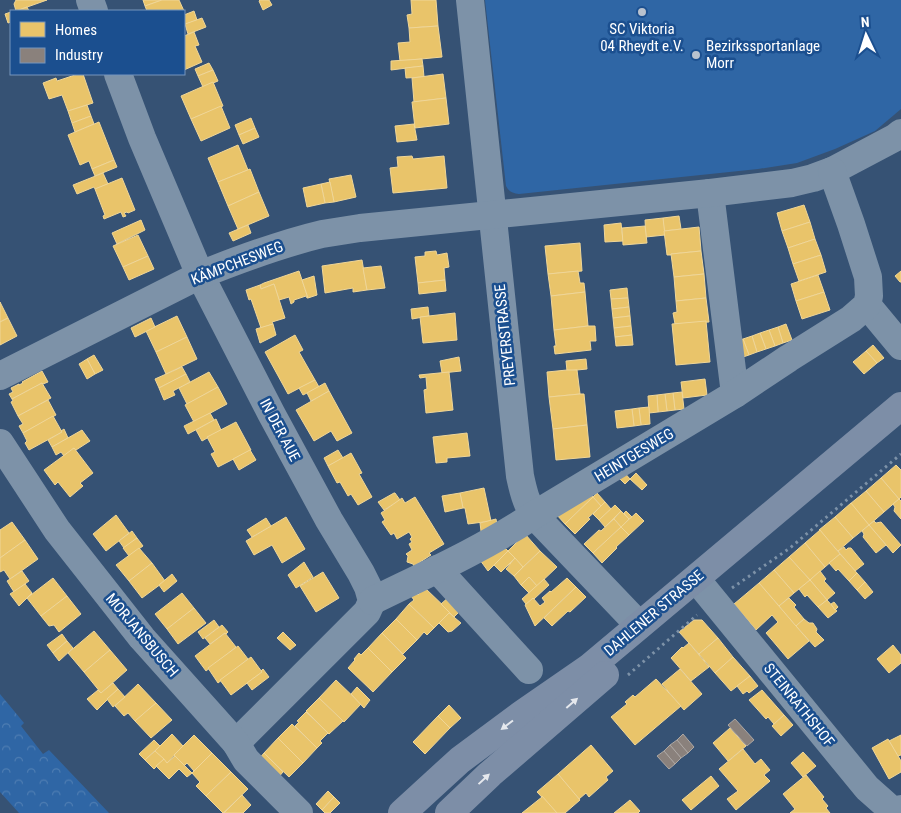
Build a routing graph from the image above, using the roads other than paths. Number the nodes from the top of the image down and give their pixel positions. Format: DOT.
graph roads {
  1 [pos="470,0"];
  2 [pos="118,75"];
  3 [pos="901,133"];
  4 [pos="832,171"];
  5 [pos="710,193"];
  6 [pos="493,214"];
  7 [pos="200,275"];
  8 [pos="867,305"];
  9 [pos="901,346"];
  10 [pos="0,376"];
  11 [pos="735,394"];
  12 [pos="901,406"];
  13 [pos="901,427"];
  14 [pos="0,443"];
  15 [pos="534,515"];
  16 [pos="437,569"];
  17 [pos="709,595"];
  18 [pos="372,601"];
  19 [pos="639,625"];
  20 [pos="529,670"];
  21 [pos="236,743"];
  22 [pos="901,809"];
  23 [pos="299,813"];
  24 [pos="402,813"];
  25 [pos="449,813"];
  1 -- 6 [label="street, PREYERSTRASSE"];
  2 -- 7 [label="street, IN DER AUE"];
  3 -- 4 [label="street"];
  4 -- 5 [label="street"];
  4 -- 8 [label="street"];
  5 -- 6 [label="street"];
  5 -- 11 [label="street"];
  6 -- 7 [label="street, KÄMPCHESWEG"];
  6 -- 15 [label="street, PREYERSTRASSE"];
  7 -- 10 [label="street, KÄMPCHESWEG"];
  7 -- 18 [label="street, IN DER AUE"];
  8 -- 9 [label="street"];
  8 -- 11 [label="street, HEINTGESWEG"];
  11 -- 15 [label="street, HEINTGESWEG"];
  12 -- 19 [label="main road, DAHLENER STRASSE"];
  13 -- 17 [label="main road, DAHLENER STRASSE"];
  14 -- 21 [label="street, MORJANSBUSCH"];
  15 -- 16 [label="street, HEINTGESWEG"];
  15 -- 19 [label="street, PREYERSTRASSE"];
  16 -- 18 [label="street, HEINTGESWEG"];
  16 -- 20 [label="street"];
  17 -- 22 [label="street, STEINRATHSHOF"];
  25 -- 17 [label="main road, DAHLENER STRASSE, one-way"];
  18 -- 21 [label="street"];
  19 -- 24 [label="main road, DAHLENER STRASSE, one-way"];
  21 -- 23 [label="street, MORJANSBUSCH"];
}
